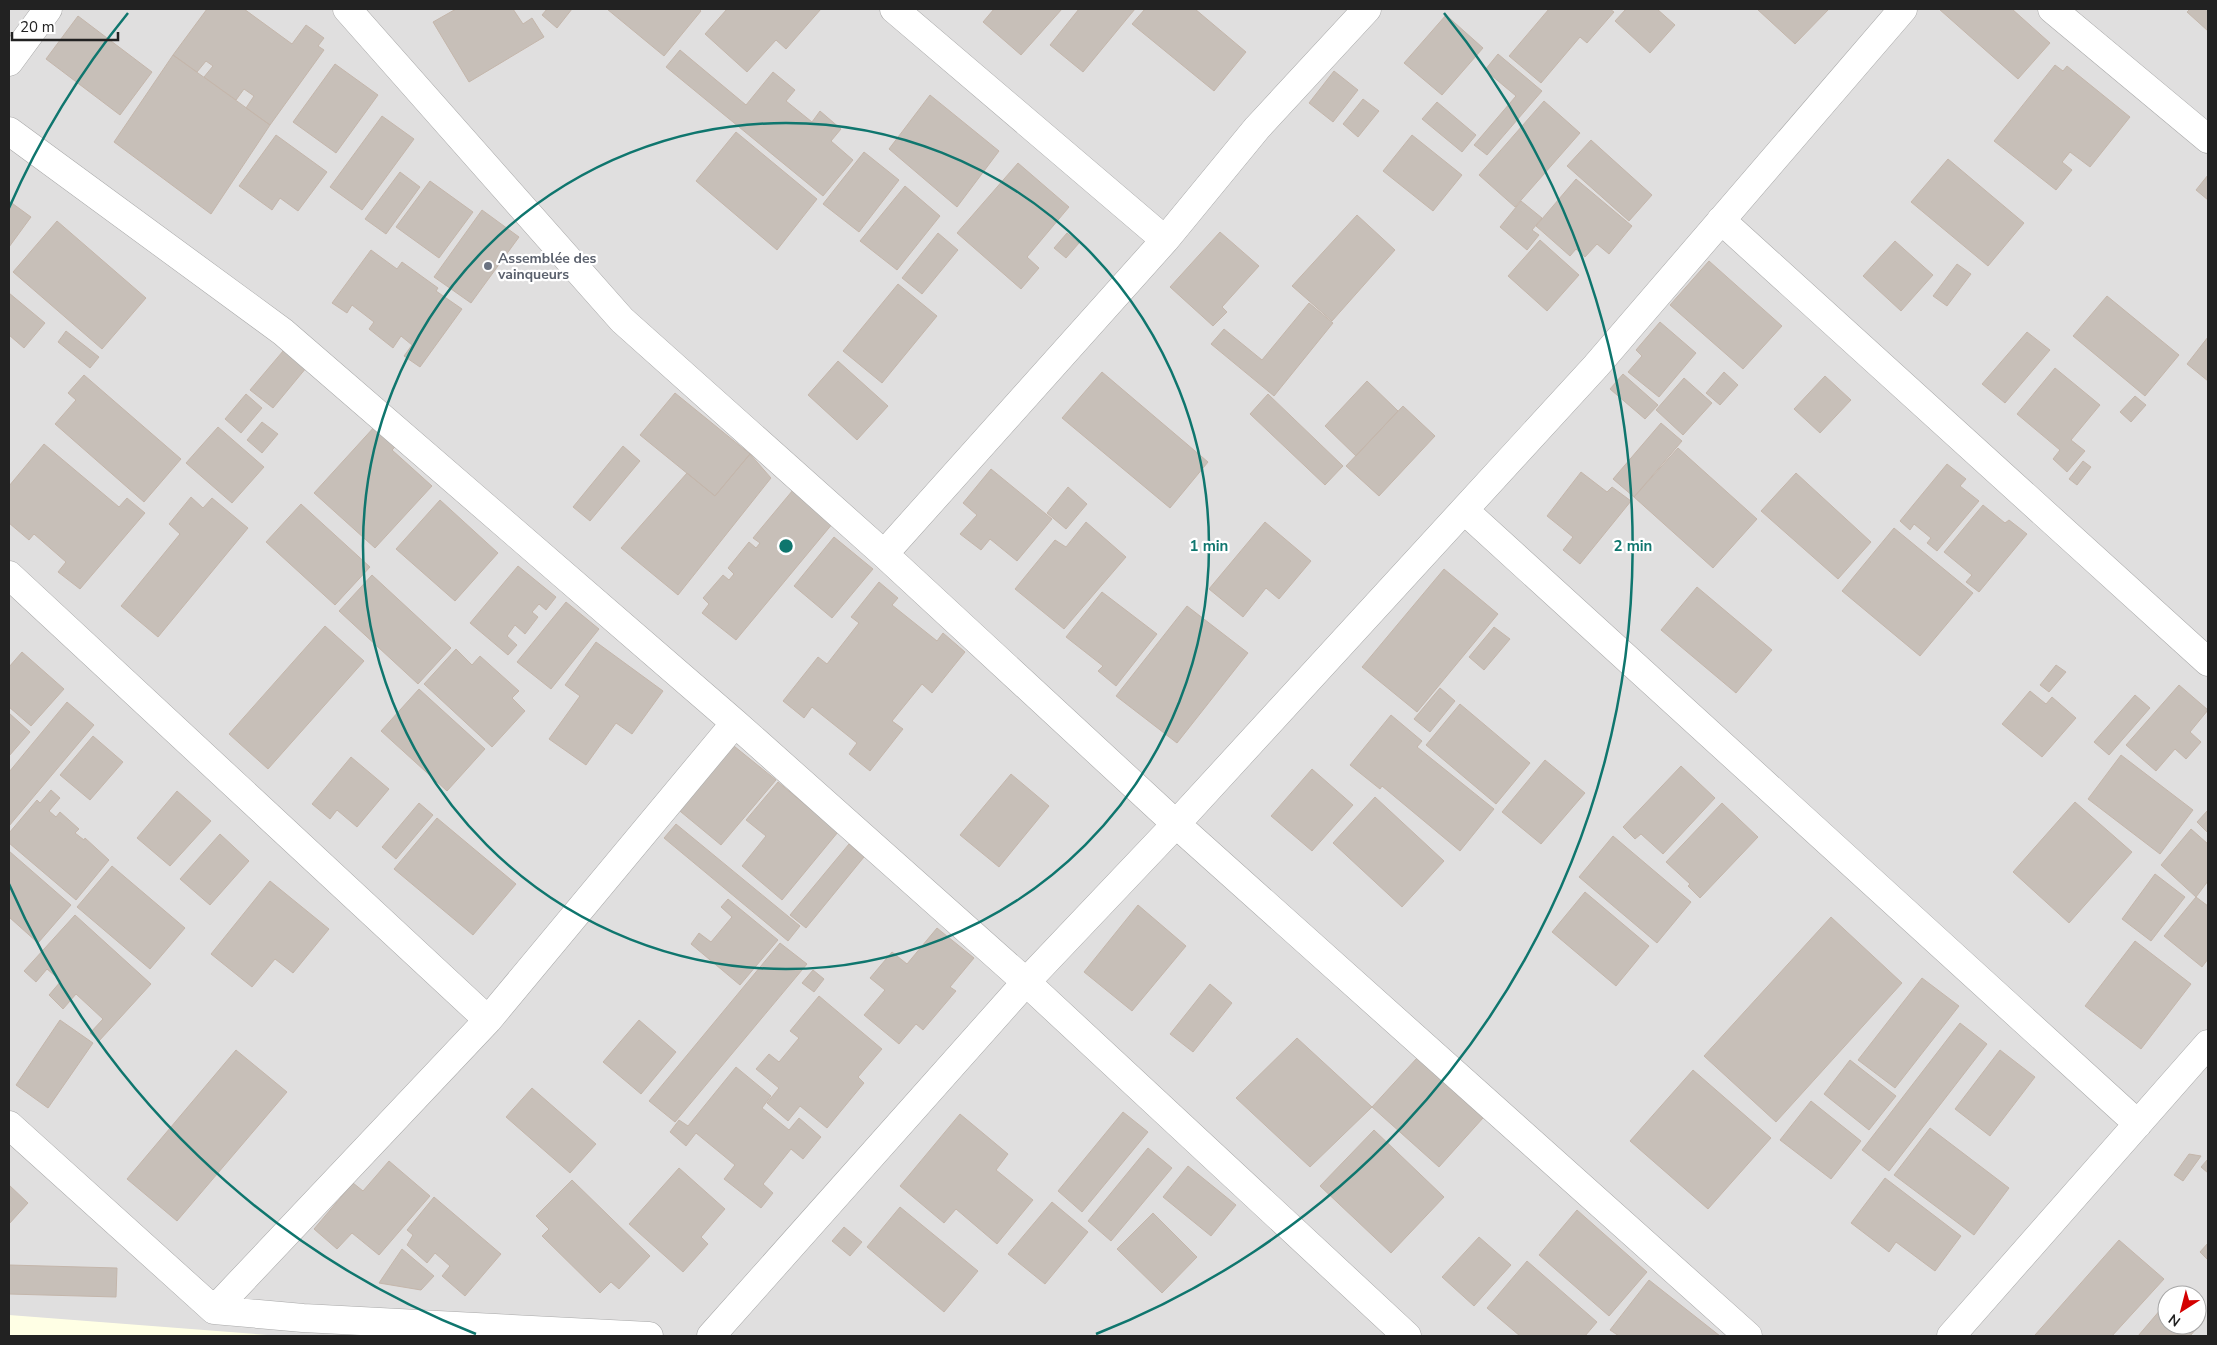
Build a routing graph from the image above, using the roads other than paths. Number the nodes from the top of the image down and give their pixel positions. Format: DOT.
graph roads {
  1 [pos="48,9"];
  2 [pos="347,9"];
  3 [pos="894,9"];
  4 [pos="1367,9"];
  5 [pos="1903,9"];
  6 [pos="2052,9"];
  7 [pos="9,62"];
  8 [pos="9,131"];
  9 [pos="2208,139"];
  10 [pos="1721,220"];
  11 [pos="1165,240"];
  12 [pos="1464,510"];
  13 [pos="884,554"];
  14 [pos="9,574"];
  15 [pos="2208,662"];
  16 [pos="735,723"];
  17 [pos="1176,824"];
  18 [pos="1026,982"];
  19 [pos="488,1020"];
  20 [pos="2208,1044"];
  21 [pos="2138,1124"];
  22 [pos="9,1125"];
  23 [pos="214,1310"];
  24 [pos="1403,1335"];
  25 [pos="649,1336"];
  26 [pos="711,1336"];
  27 [pos="1748,1336"];
  28 [pos="1951,1336"];
  1 -- 7 [label="street"];
  2 -- 13 [label="street"];
  3 -- 11 [label="street"];
  4 -- 11 [label="street"];
  5 -- 10 [label="street"];
  6 -- 9 [label="street"];
  8 -- 16 [label="street"];
  10 -- 12 [label="street"];
  10 -- 15 [label="street"];
  11 -- 13 [label="street"];
  12 -- 17 [label="street"];
  12 -- 21 [label="street"];
  13 -- 17 [label="street"];
  14 -- 19 [label="street"];
  16 -- 18 [label="street"];
  16 -- 19 [label="street"];
  17 -- 18 [label="street"];
  17 -- 27 [label="street"];
  18 -- 24 [label="street"];
  18 -- 26 [label="street"];
  19 -- 23 [label="street"];
  20 -- 21 [label="street"];
  21 -- 28 [label="street"];
  22 -- 23 [label="street"];
  23 -- 25 [label="street"];
}
